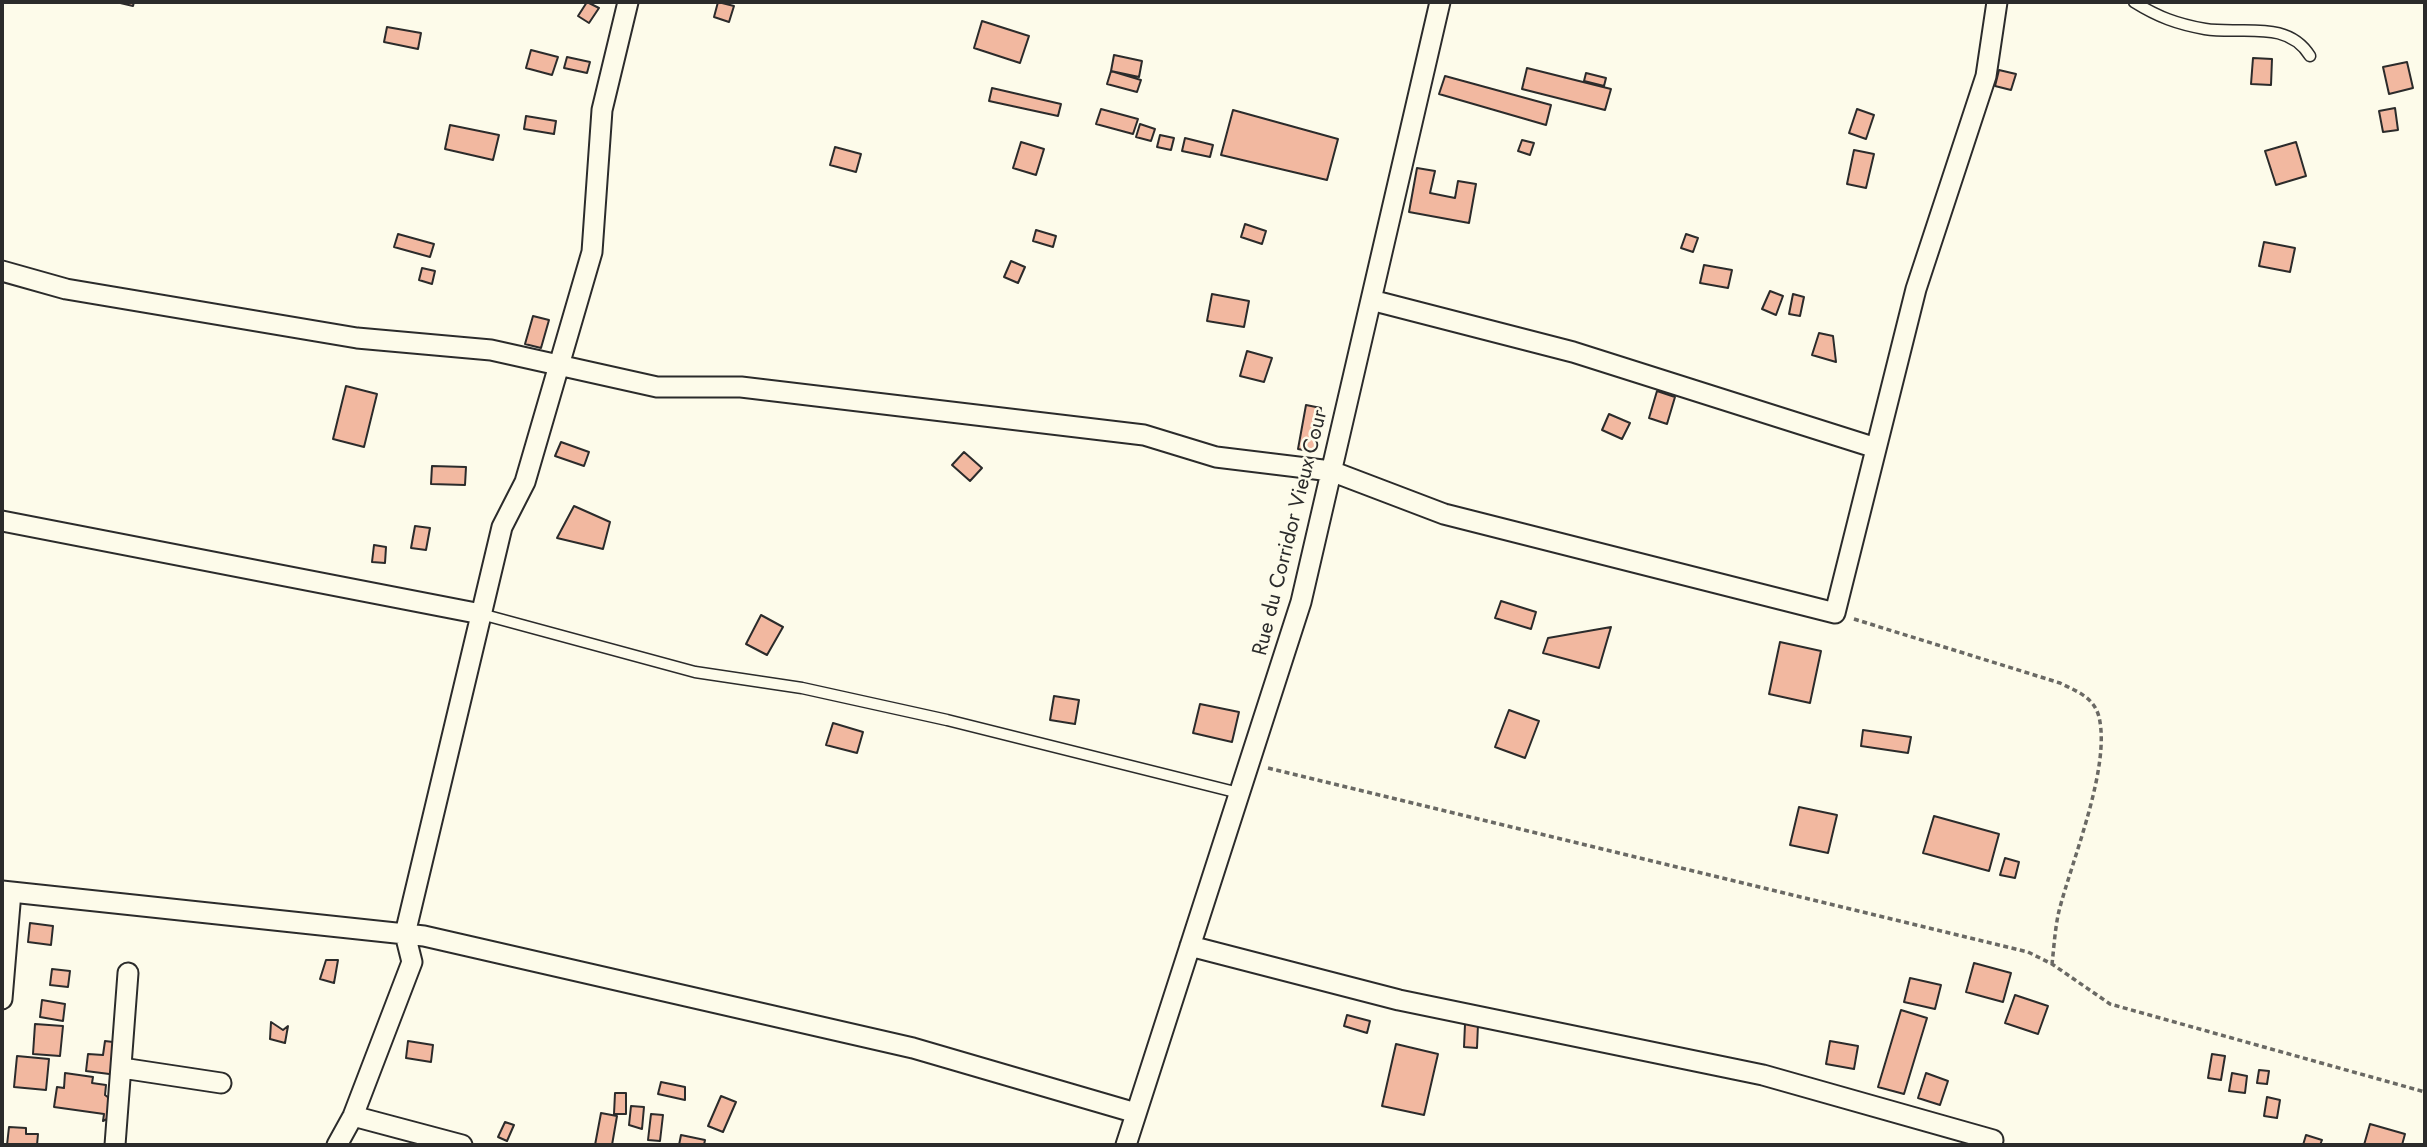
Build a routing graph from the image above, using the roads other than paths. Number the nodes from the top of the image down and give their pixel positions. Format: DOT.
graph roads {
  1 [pos="628,2"];
  2 [pos="1440,2"];
  3 [pos="1997,2"];
  4 [pos="2134,2"];
  5 [pos="2310,57"];
  6 [pos="2,271"];
  7 [pos="1371,300"];
  8 [pos="560,366"];
  9 [pos="1876,448"];
  10 [pos="1331,471"];
  11 [pos="2,521"];
  12 [pos="481,614"];
  13 [pos="1239,793"];
  14 [pos="6,891"];
  15 [pos="405,934"];
  16 [pos="1190,946"];
  17 [pos="128,973"];
  18 [pos="2,999"];
  19 [pos="121,1068"];
  20 [pos="221,1083"];
  21 [pos="1136,1113"];
  22 [pos="353,1116"];
  23 [pos="1993,1140"];
  24 [pos="115,1145"];
  25 [pos="337,1145"];
  26 [pos="462,1145"];
  27 [pos="1126,1145"];
  1 -- 8 [label="street"];
  2 -- 7 [label="street, Rue du Corridor Vieux Cour"];
  3 -- 9 [label="street"];
  4 -- 5 [label="lane"];
  6 -- 8 [label="street"];
  7 -- 9 [label="street"];
  7 -- 10 [label="street, Rue du Corridor Vieux Cour"];
  8 -- 10 [label="street"];
  8 -- 12 [label="street"];
  9 -- 10 [label="street"];
  10 -- 13 [label="street, Rue du Corridor Vieux Cour"];
  11 -- 12 [label="street"];
  12 -- 13 [label="lane"];
  12 -- 15 [label="street"];
  13 -- 16 [label="street, Rue du Corridor Vieux Cour"];
  14 -- 15 [label="street"];
  14 -- 18 [label="street"];
  15 -- 21 [label="street"];
  15 -- 22 [label="street"];
  16 -- 21 [label="street, Rue du Corridor Vieux Cour"];
  16 -- 23 [label="street"];
  17 -- 19 [label="street"];
  19 -- 20 [label="street"];
  19 -- 24 [label="street"];
  21 -- 27 [label="street, Rue du Corridor Vieux Cour"];
  22 -- 25 [label="street"];
  22 -- 26 [label="street"];
}
